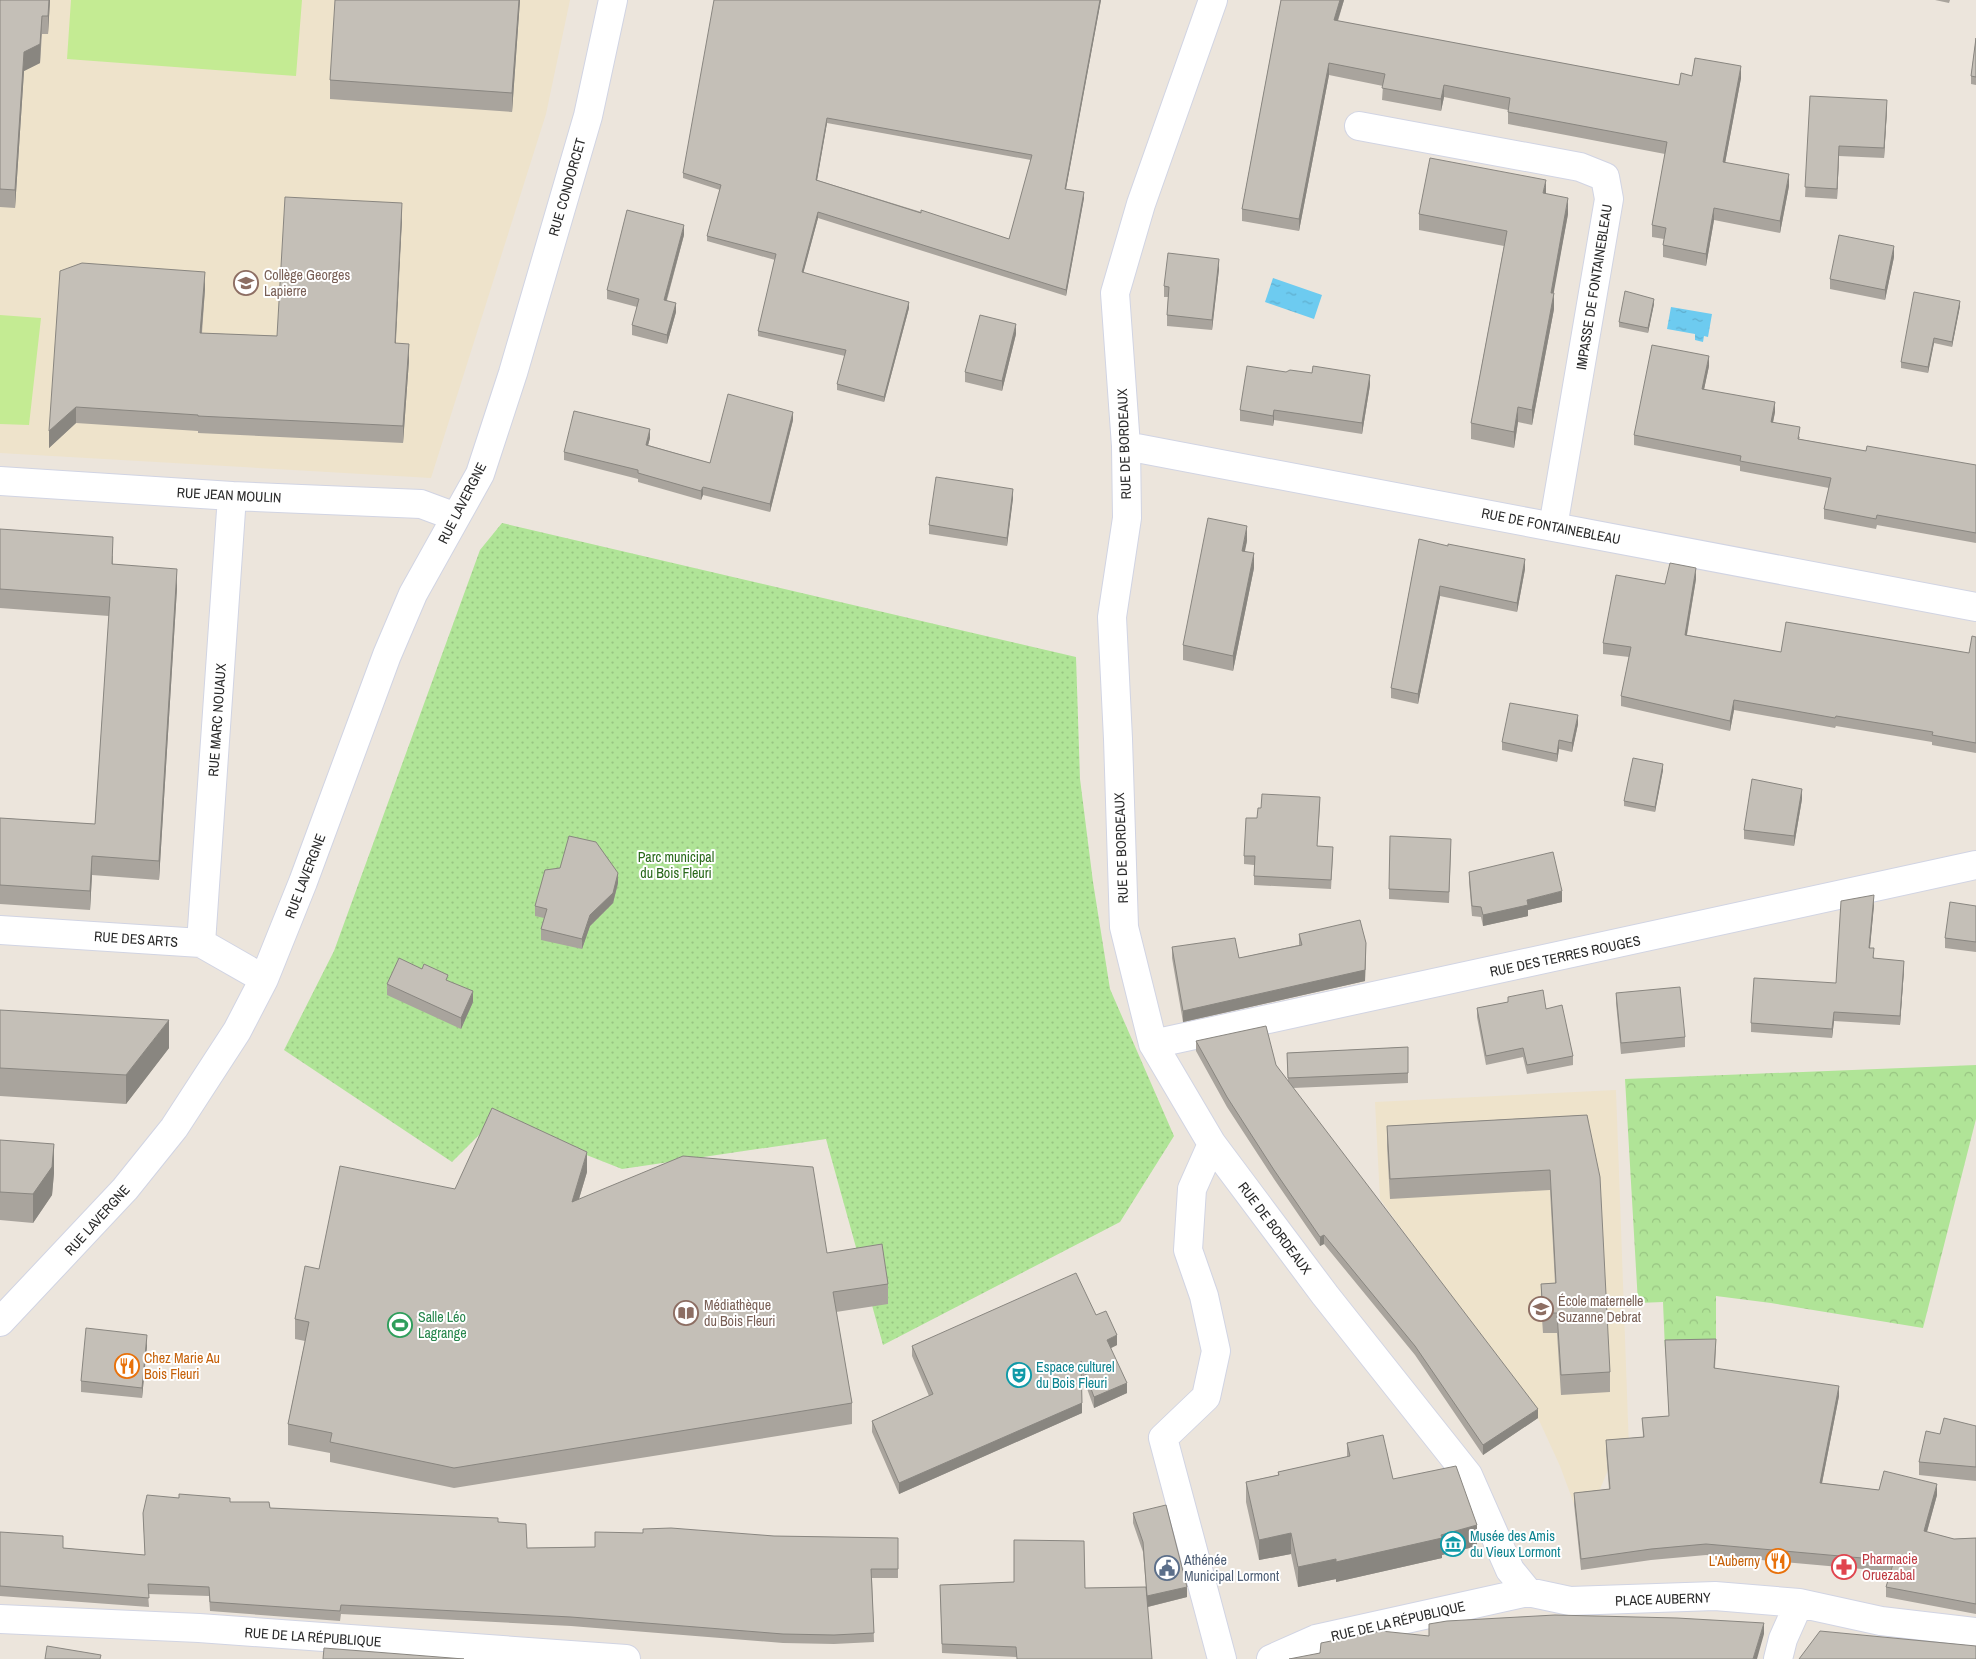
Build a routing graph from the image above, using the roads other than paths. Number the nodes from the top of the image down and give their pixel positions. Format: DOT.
graph roads {
  1 [pos="614,0"];
  2 [pos="1214,0"];
  3 [pos="1358,126"];
  4 [pos="513,372"];
  5 [pos="1126,446"];
  6 [pos="0,481"];
  7 [pos="232,496"];
  8 [pos="456,517"];
  9 [pos="1553,527"];
  10 [pos="1976,607"];
  11 [pos="1976,865"];
  12 [pos="0,930"];
  13 [pos="201,943"];
  14 [pos="264,979"];
  15 [pos="1153,1044"];
  16 [pos="1212,1144"];
  17 [pos="0,1322"];
  18 [pos="1528,1592"];
  19 [pos="1798,1603"];
  20 [pos="0,1619"];
  21 [pos="1976,1632"];
  22 [pos="304,1648"];
  23 [pos="593,1658"];
  24 [pos="626,1659"];
  25 [pos="1222,1659"];
  26 [pos="1271,1659"];
  27 [pos="1778,1659"];
  1 -- 4 [label="street, RUE CONDORCET"];
  2 -- 5 [label="street, RUE DE BORDEAUX"];
  3 -- 9 [label="street, IMPASSE DE FONTAINEBLEAU"];
  4 -- 8 [label="street, RUE LAVERGNE"];
  5 -- 9 [label="street, RUE DE FONTAINEBLEAU"];
  5 -- 15 [label="street, RUE DE BORDEAUX"];
  6 -- 7 [label="street, RUE JEAN MOULIN"];
  7 -- 8 [label="street, RUE JEAN MOULIN"];
  7 -- 13 [label="street, RUE MARC NOUAUX"];
  8 -- 14 [label="street, RUE LAVERGNE"];
  9 -- 10 [label="street, RUE DE FONTAINEBLEAU"];
  11 -- 15 [label="street, RUE DES TERRES ROUGES"];
  12 -- 13 [label="street, RUE DES ARTS"];
  13 -- 14 [label="street, RUE DES ARTS"];
  14 -- 17 [label="street, RUE LAVERGNE"];
  15 -- 16 [label="street, RUE DE BORDEAUX"];
  16 -- 18 [label="street, RUE DE BORDEAUX"];
  16 -- 25 [label="street"];
  18 -- 19 [label="street, PLACE AUBERNY"];
  18 -- 26 [label="street, RUE DE LA RÉPUBLIQUE"];
  19 -- 21 [label="street, PLACE AUBERNY"];
  19 -- 27 [label="street"];
  20 -- 22 [label="street, RUE DE LA RÉPUBLIQUE"];
  22 -- 23 [label="street, RUE DE LA RÉPUBLIQUE"];
  23 -- 24 [label="street, RUE DE LA RÉPUBLIQUE"];
}
